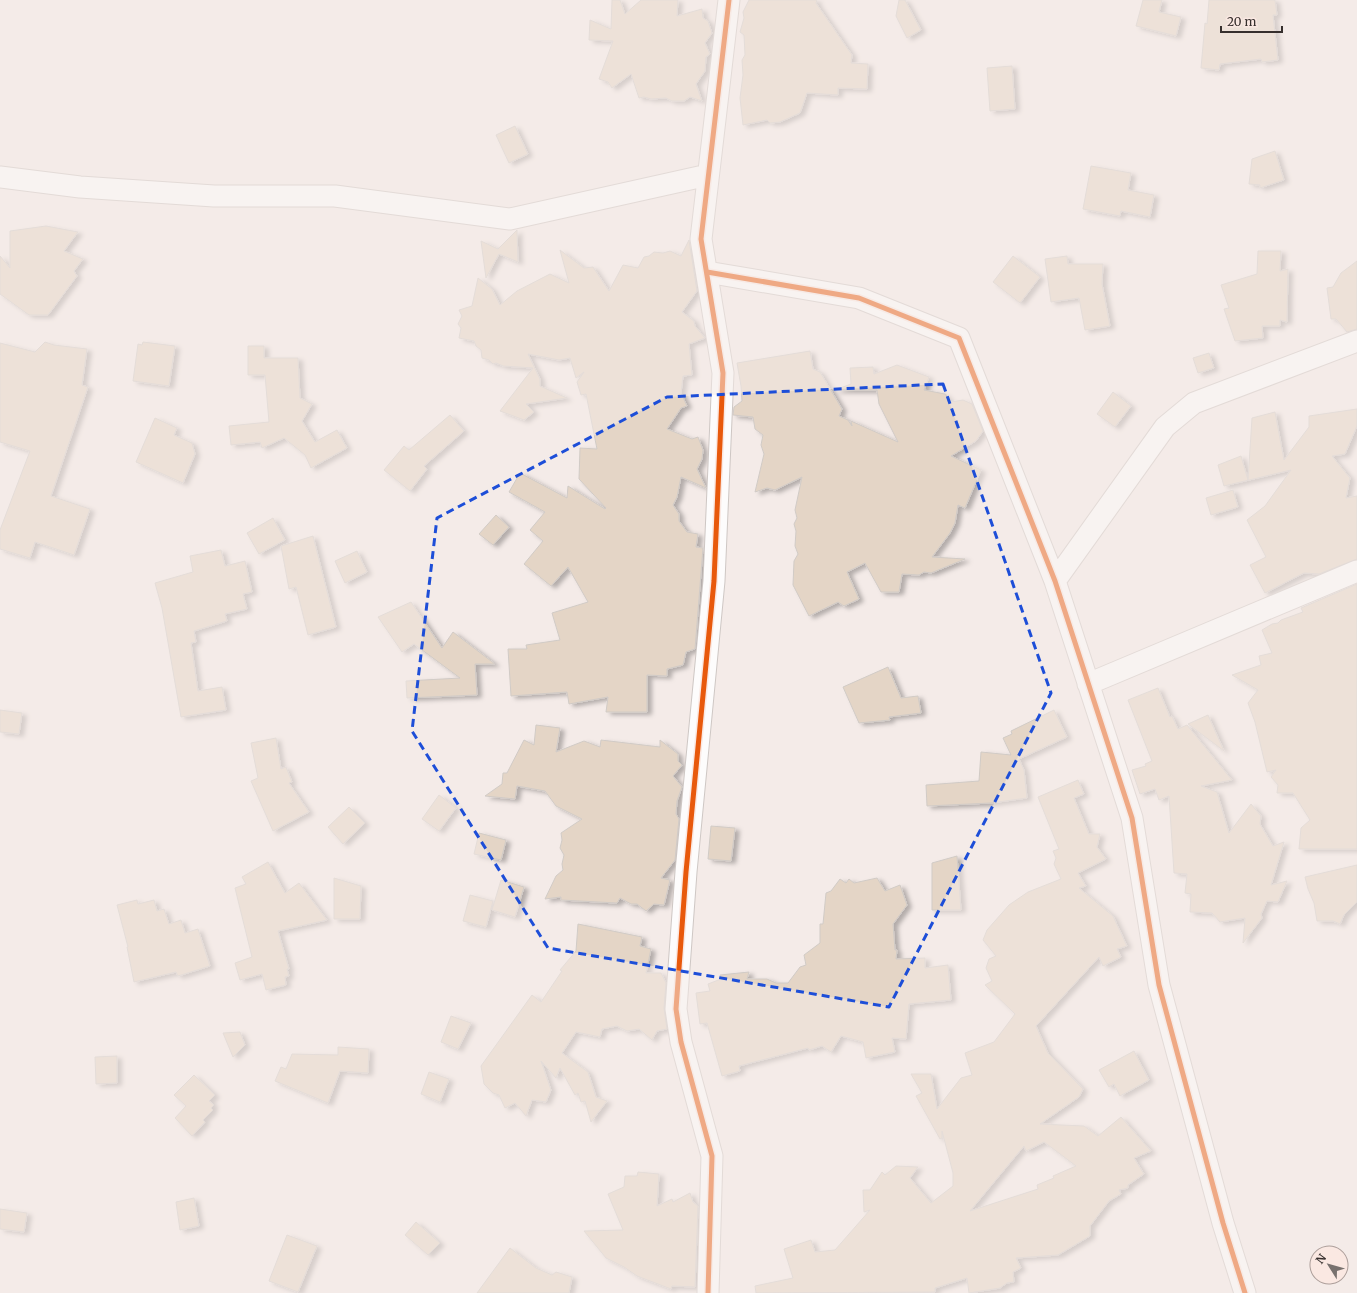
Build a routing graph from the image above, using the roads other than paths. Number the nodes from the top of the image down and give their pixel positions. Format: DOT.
graph roads {
  1 [pos="728,0"];
  2 [pos="708,175"];
  3 [pos="0,177"];
  4 [pos="707,272"];
  5 [pos="1357,341"];
  6 [pos="1357,570"];
  7 [pos="1055,581"];
  8 [pos="1088,684"];
  9 [pos="708,1293"];
  10 [pos="1245,1293"];
  1 -- 2 [label="street"];
  2 -- 3 [label="street"];
  2 -- 4 [label="street"];
  4 -- 7 [label="street"];
  4 -- 9 [label="street"];
  5 -- 7 [label="street"];
  6 -- 8 [label="street"];
  7 -- 8 [label="street"];
  8 -- 10 [label="street"];
}
